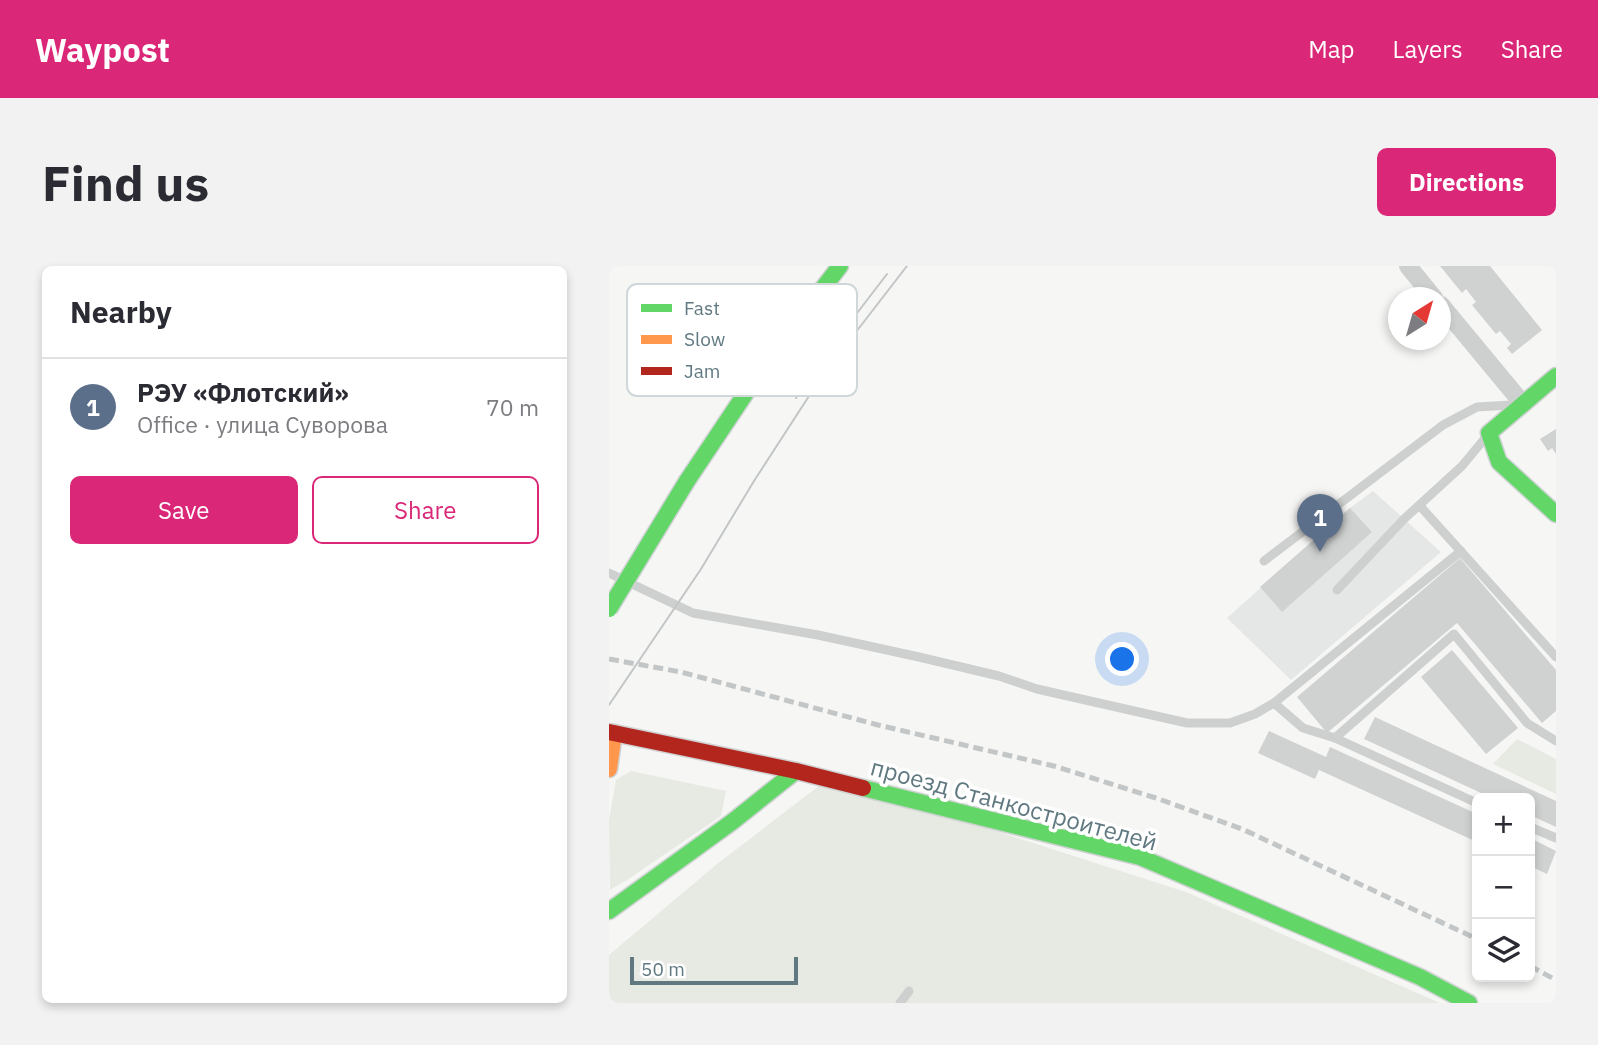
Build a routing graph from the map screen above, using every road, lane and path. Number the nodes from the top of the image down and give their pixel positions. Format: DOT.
graph roads {
  1 [pos="840,266"];
  2 [pos="1408,266"];
  3 [pos="826,284"];
  4 [pos="1425,287"];
  5 [pos="1451,318"];
  6 [pos="1556,376"];
  7 [pos="744,396"];
  8 [pos="1523,404"];
  9 [pos="1489,433"];
  10 [pos="1420,506"];
  11 [pos="1556,514"];
  12 [pos="1461,551"];
  13 [pos="1264,561"];
  14 [pos="609,573"];
  15 [pos="1337,590"];
  16 [pos="609,608"];
  17 [pos="1556,657"];
  18 [pos="1274,702"];
  19 [pos="611,732"];
  20 [pos="1335,738"];
  21 [pos="1556,741"];
  22 [pos="609,769"];
  23 [pos="796,771"];
  24 [pos="1472,801"];
  25 [pos="1535,829"];
  26 [pos="1556,838"];
  27 [pos="609,911"];
  28 [pos="909,991"];
  29 [pos="901,1003"];
  30 [pos="1469,1003"];
  1 -- 3 [label="main road, bridge"];
  2 -- 4 [label="street"];
  5 -- 8 [label="street"];
  6 -- 8 [label="main road"];
  7 -- 16 [label="main road, bridge"];
  8 -- 9 [label="main road"];
  8 -- 13 [label="lane"];
  9 -- 10 [label="lane"];
  9 -- 11 [label="main road"];
  10 -- 12 [label="lane"];
  10 -- 15 [label="lane"];
  12 -- 17 [label="lane"];
  12 -- 18 [label="lane"];
  14 -- 18 [label="lane"];
  18 -- 20 [label="lane"];
  19 -- 22 [label="main road"];
  19 -- 23 [label="main road, проезд Станкостроителей"];
  20 -- 21 [label="lane"];
  20 -- 24 [label="lane"];
  23 -- 27 [label="main road"];
  23 -- 30 [label="main road, проезд Станкостроителей"];
  25 -- 26 [label="lane"];
  28 -- 29 [label="lane"];
}
